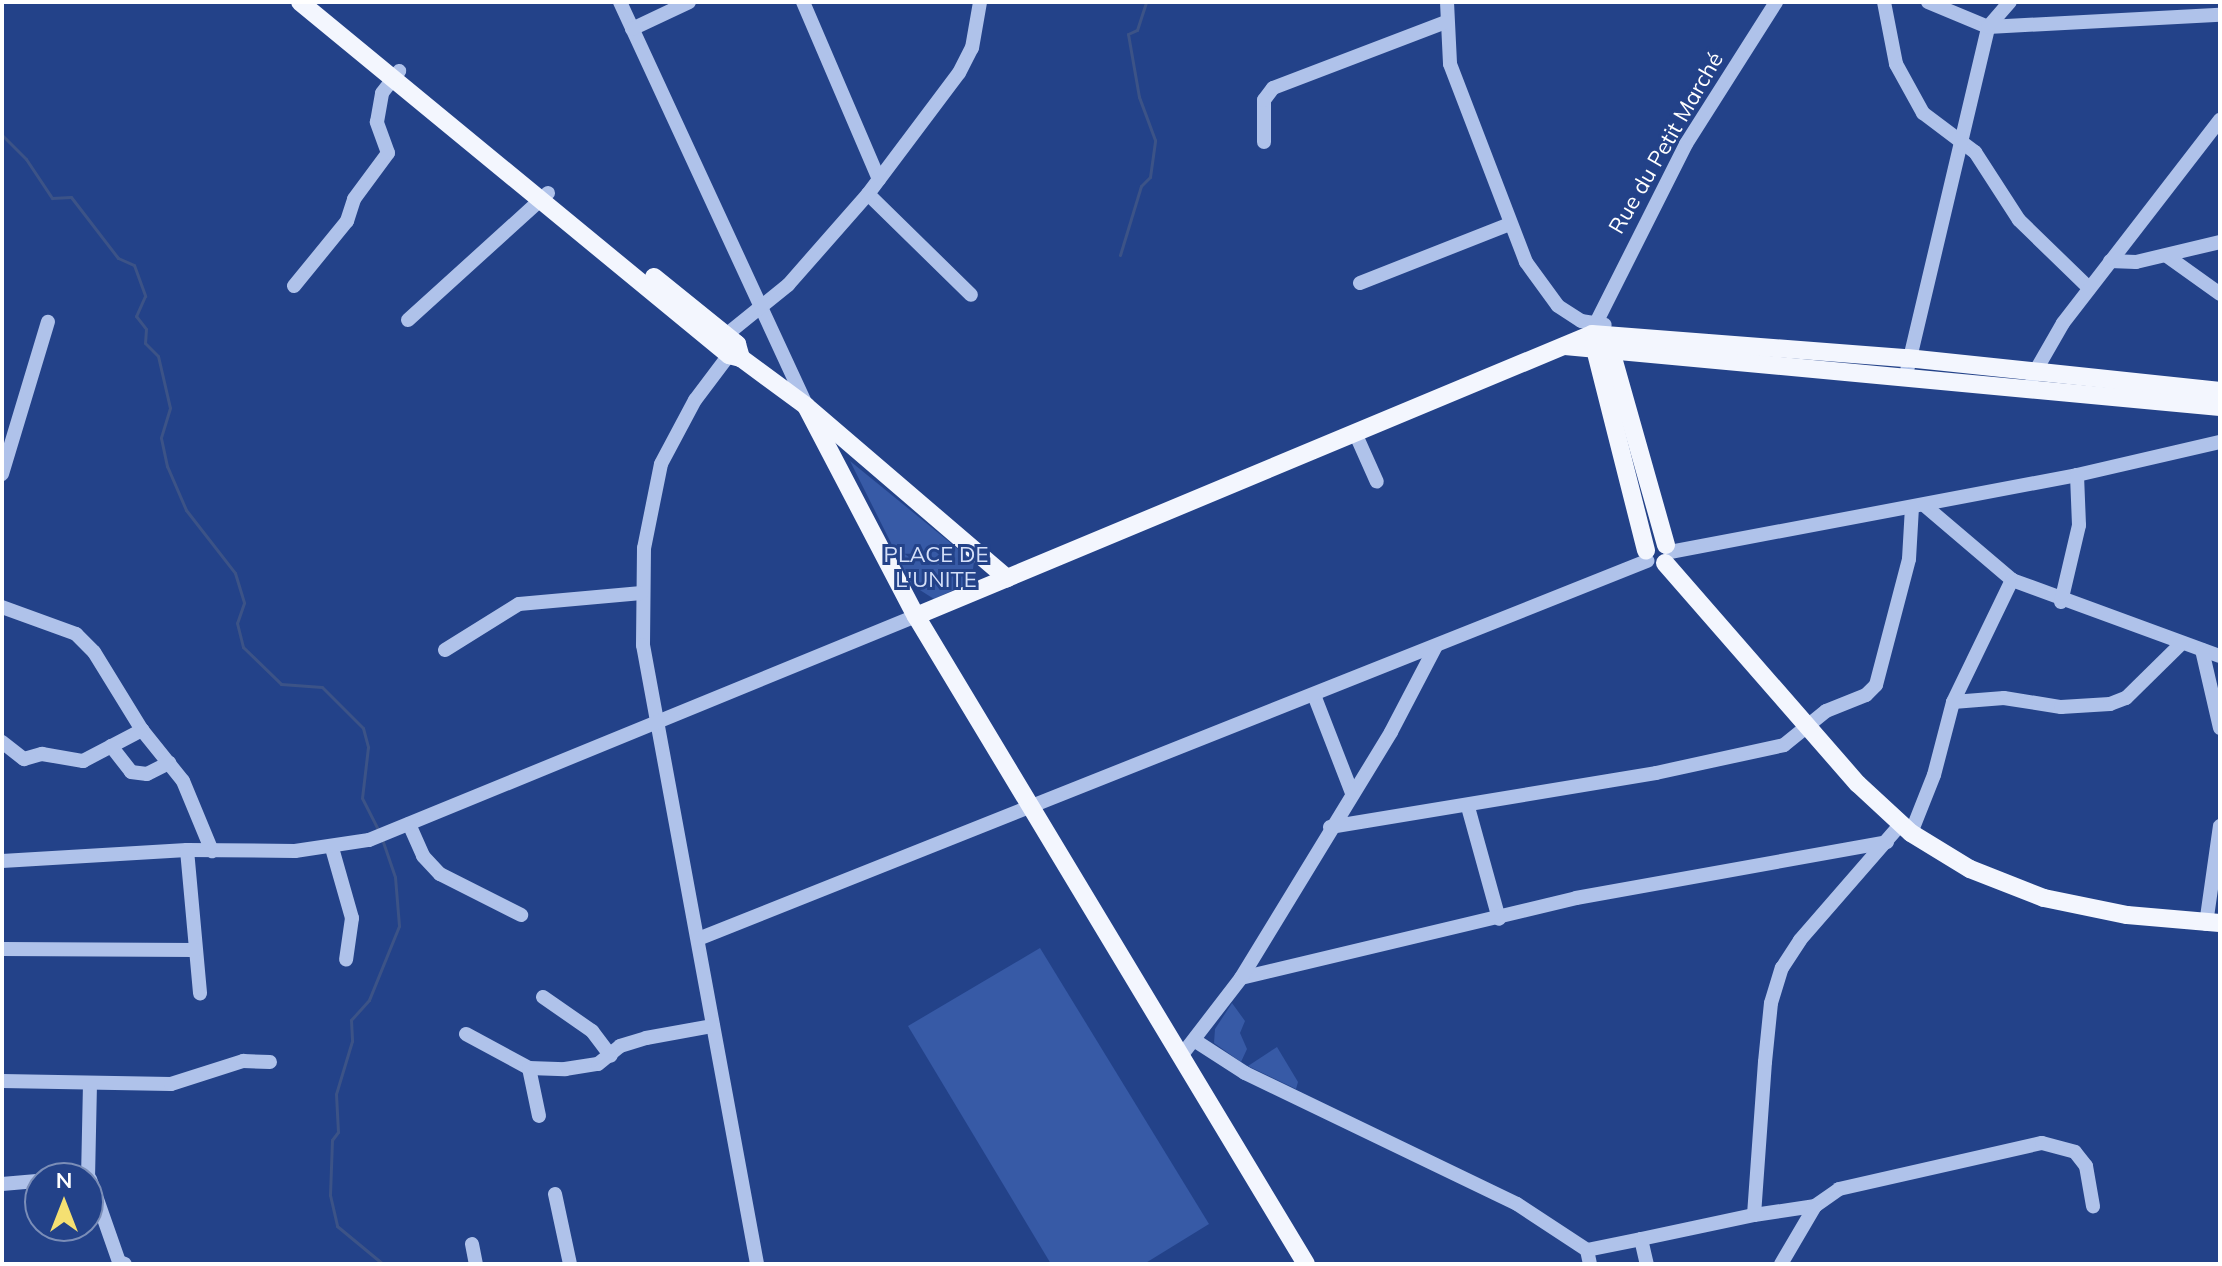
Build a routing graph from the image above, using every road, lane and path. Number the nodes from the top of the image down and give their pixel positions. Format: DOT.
graph roads {
  1 [pos="300,2"];
  2 [pos="314,2"];
  3 [pos="620,2"];
  4 [pos="689,2"];
  5 [pos="803,2"];
  6 [pos="980,2"];
  7 [pos="1447,2"];
  8 [pos="1776,2"];
  9 [pos="1884,2"];
  10 [pos="1928,2"];
  11 [pos="2010,2"];
  12 [pos="2220,15"];
  13 [pos="1446,22"];
  14 [pos="1988,27"];
  15 [pos="632,29"];
  16 [pos="396,75"];
  17 [pos="2220,120"];
  18 [pos="1958,138"];
  19 [pos="1264,142"];
  20 [pos="879,179"];
  21 [pos="868,194"];
  22 [pos="544,196"];
  23 [pos="1510,224"];
  24 [pos="2220,242"];
  25 [pos="2167,256"];
  26 [pos="2110,261"];
  27 [pos="1360,283"];
  28 [pos="294,286"];
  29 [pos="2089,288"];
  30 [pos="2220,294"];
  31 [pos="971,295"];
  32 [pos="757,308"];
  33 [pos="408,320"];
  34 [pos="48,322"];
  35 [pos="1601,332"];
  36 [pos="733,348"];
  37 [pos="1906,367"];
  38 [pos="2032,378"];
  39 [pos="2220,391"];
  40 [pos="806,406"];
  41 [pos="2220,407"];
  42 [pos="1635,434"];
  43 [pos="1356,435"];
  44 [pos="1615,439"];
  45 [pos="2220,442"];
  46 [pos="2,474"];
  47 [pos="2077,475"];
  48 [pos="1377,482"];
  49 [pos="1918,506"];
  50 [pos="1659,554"];
  51 [pos="1007,578"];
  52 [pos="2012,580"];
  53 [pos="642,593"];
  54 [pos="2061,602"];
  55 [pos="2,607"];
  56 [pos="916,616"];
  57 [pos="2182,643"];
  58 [pos="1436,646"];
  59 [pos="445,650"];
  60 [pos="2202,650"];
  61 [pos="2220,656"];
  62 [pos="1314,695"];
  63 [pos="1953,702"];
  64 [pos="655,726"];
  65 [pos="1808,728"];
  66 [pos="2220,728"];
  67 [pos="142,730"];
  68 [pos="2,742"];
  69 [pos="111,746"];
  70 [pos="169,763"];
  71 [pos="1352,793"];
  72 [pos="1034,806"];
  73 [pos="1468,807"];
  74 [pos="409,824"];
  75 [pos="2220,826"];
  76 [pos="1330,827"];
  77 [pos="1906,829"];
  78 [pos="1887,842"];
  79 [pos="332,848"];
  80 [pos="187,850"];
  81 [pos="212,851"];
  82 [pos="2,861"];
  83 [pos="521,915"];
  84 [pos="1499,919"];
  85 [pos="2213,924"];
  86 [pos="698,939"];
  87 [pos="2,949"];
  88 [pos="195,950"];
  89 [pos="346,960"];
  90 [pos="1241,978"];
  91 [pos="200,993"];
  92 [pos="543,997"];
  93 [pos="713,1026"];
  94 [pos="466,1034"];
  95 [pos="1194,1040"];
  96 [pos="611,1056"];
  97 [pos="1181,1056"];
  98 [pos="270,1062"];
  99 [pos="529,1068"];
  100 [pos="2,1081"];
  101 [pos="90,1084"];
  102 [pos="539,1116"];
  103 [pos="89,1162"];
  104 [pos="24,1182"];
  105 [pos="2,1184"];
  106 [pos="555,1194"];
  107 [pos="1815,1206"];
  108 [pos="2093,1206"];
  109 [pos="1754,1215"];
  110 [pos="104,1220"];
  111 [pos="1641,1239"];
  112 [pos="472,1244"];
  113 [pos="1588,1257"];
  114 [pos="125,1264"];
  115 [pos="476,1264"];
  116 [pos="570,1264"];
  117 [pos="757,1264"];
  118 [pos="1306,1264"];
  119 [pos="1647,1264"];
  120 [pos="1781,1264"];
  1 -- 16 [label="main road"];
  2 -- 16 [label="main road"];
  3 -- 15 [label="street"];
  4 -- 15 [label="street"];
  5 -- 20 [label="street"];
  6 -- 20 [label="street"];
  7 -- 13 [label="street"];
  8 -- 35 [label="street, Rue du Petit Marché"];
  9 -- 18 [label="street"];
  10 -- 14 [label="street"];
  11 -- 14 [label="street"];
  12 -- 14 [label="street"];
  13 -- 19 [label="street"];
  13 -- 23 [label="street"];
  14 -- 18 [label="street"];
  15 -- 32 [label="street"];
  16 -- 22 [label="main road"];
  16 -- 28 [label="street"];
  17 -- 26 [label="street"];
  18 -- 29 [label="street"];
  18 -- 37 [label="street"];
  20 -- 21 [label="street"];
  21 -- 31 [label="street"];
  21 -- 32 [label="street"];
  22 -- 33 [label="street"];
  22 -- 36 [label="main road"];
  23 -- 27 [label="street"];
  23 -- 35 [label="street"];
  24 -- 25 [label="street"];
  25 -- 26 [label="street"];
  25 -- 30 [label="street"];
  26 -- 29 [label="street"];
  29 -- 38 [label="street"];
  32 -- 36 [label="street"];
  32 -- 40 [label="street"];
  34 -- 46 [label="street"];
  35 -- 37 [label="main road"];
  35 -- 42 [label="main road"];
  35 -- 43 [label="main road"];
  35 -- 44 [label="main road"];
  36 -- 40 [label="main road"];
  36 -- 53 [label="street"];
  37 -- 38 [label="main road"];
  38 -- 39 [label="main road"];
  38 -- 41 [label="main road"];
  40 -- 51 [label="main road"];
  40 -- 56 [label="main road"];
  42 -- 44 [label="main road"];
  42 -- 50 [label="main road"];
  43 -- 48 [label="street"];
  43 -- 51 [label="main road"];
  44 -- 50 [label="main road"];
  45 -- 47 [label="street"];
  47 -- 49 [label="street"];
  47 -- 54 [label="street"];
  49 -- 50 [label="street"];
  49 -- 52 [label="street"];
  49 -- 65 [label="street"];
  50 -- 58 [label="street"];
  50 -- 65 [label="main road"];
  51 -- 56 [label="main road"];
  52 -- 54 [label="street"];
  52 -- 63 [label="street"];
  53 -- 59 [label="street"];
  53 -- 64 [label="street"];
  54 -- 57 [label="street"];
  55 -- 67 [label="street"];
  56 -- 64 [label="street"];
  56 -- 72 [label="main road"];
  57 -- 60 [label="street"];
  57 -- 63 [label="street"];
  58 -- 62 [label="street"];
  58 -- 71 [label="street"];
  60 -- 61 [label="street"];
  60 -- 66 [label="street"];
  62 -- 71 [label="street"];
  62 -- 72 [label="street"];
  63 -- 77 [label="street"];
  64 -- 74 [label="street"];
  64 -- 86 [label="street"];
  65 -- 73 [label="street"];
  65 -- 77 [label="main road"];
  67 -- 69 [label="street"];
  67 -- 70 [label="street"];
  68 -- 69 [label="street"];
  69 -- 70 [label="street"];
  70 -- 81 [label="street"];
  71 -- 76 [label="street"];
  72 -- 86 [label="street"];
  72 -- 97 [label="main road"];
  73 -- 76 [label="street"];
  73 -- 84 [label="street"];
  74 -- 79 [label="street"];
  74 -- 83 [label="street"];
  75 -- 85 [label="street"];
  76 -- 90 [label="street"];
  77 -- 78 [label="street"];
  77 -- 85 [label="main road"];
  78 -- 84 [label="street"];
  78 -- 109 [label="street"];
  79 -- 81 [label="street"];
  79 -- 89 [label="street"];
  80 -- 81 [label="street"];
  80 -- 82 [label="street"];
  80 -- 88 [label="street"];
  84 -- 90 [label="street"];
  86 -- 93 [label="street"];
  87 -- 88 [label="street"];
  88 -- 91 [label="street"];
  90 -- 95 [label="street"];
  92 -- 96 [label="street"];
  93 -- 96 [label="street"];
  93 -- 117 [label="street"];
  94 -- 99 [label="street"];
  95 -- 97 [label="street"];
  95 -- 113 [label="street"];
  96 -- 99 [label="street"];
  97 -- 118 [label="main road"];
  98 -- 101 [label="street"];
  99 -- 102 [label="street"];
  100 -- 101 [label="street"];
  101 -- 103 [label="street"];
  104 -- 105 [label="street"];
  106 -- 116 [label="street"];
  107 -- 108 [label="street"];
  107 -- 109 [label="street"];
  107 -- 120 [label="street"];
  109 -- 111 [label="street"];
  110 -- 114 [label="street"];
  111 -- 113 [label="street"];
  111 -- 119 [label="street"];
  112 -- 115 [label="street"];
}
